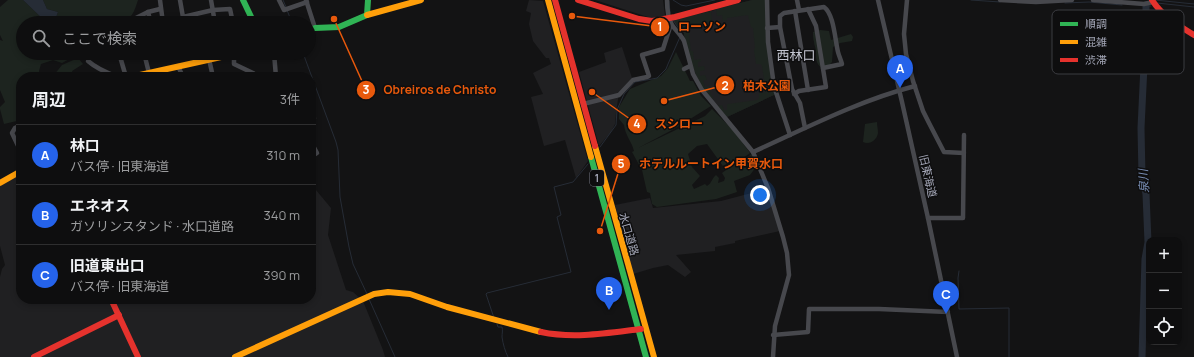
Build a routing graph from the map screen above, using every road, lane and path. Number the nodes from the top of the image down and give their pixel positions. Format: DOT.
graph roads {
  1 [pos="160,0"];
  2 [pos="180,0"];
  3 [pos="211,0"];
  4 [pos="243,0"];
  5 [pos="280,0"];
  6 [pos="368,0"];
  7 [pos="421,0"];
  8 [pos="548,0"];
  9 [pos="555,0"];
  10 [pos="578,0"];
  11 [pos="667,0"];
  12 [pos="738,0"];
  13 [pos="767,0"];
  14 [pos="797,0"];
  15 [pos="878,0"];
  16 [pos="907,0"];
  17 [pos="1000,0"];
  18 [pos="1072,0"];
  19 [pos="1093,0"];
  20 [pos="306,1"];
  21 [pos="1025,1"];
  22 [pos="1152,1"];
  23 [pos="160,9"];
  24 [pos="808,9"];
  25 [pos="213,10"];
  26 [pos="1159,10"];
  27 [pos="797,11"];
  28 [pos="148,12"];
  29 [pos="367,15"];
  30 [pos="141,16"];
  31 [pos="149,16"];
  32 [pos="162,16"];
  33 [pos="183,16"];
  34 [pos="187,16"];
  35 [pos="214,16"];
  36 [pos="232,16"];
  37 [pos="251,16"];
  38 [pos="309,16"];
  39 [pos="670,21"];
  40 [pos="780,27"];
  41 [pos="767,28"];
  42 [pos="316,29"];
  43 [pos="1184,29"];
  44 [pos="1194,35"];
  45 [pos="121,60"];
  46 [pos="146,60"];
  47 [pos="205,60"];
  48 [pos="209,60"];
  49 [pos="235,60"];
  50 [pos="275,60"];
  51 [pos="88,61"];
  52 [pos="178,66"];
  53 [pos="690,66"];
  54 [pos="823,68"];
  55 [pos="684,69"];
  56 [pos="105,72"];
  57 [pos="125,72"];
  58 [pos="149,72"];
  59 [pos="163,72"];
  60 [pos="181,72"];
  61 [pos="212,72"];
  62 [pos="251,72"];
  63 [pos="276,72"];
  64 [pos="915,86"];
  65 [pos="808,90"];
  66 [pos="899,90"];
  67 [pos="794,94"];
  68 [pos="583,104"];
  69 [pos="16,128"];
  70 [pos="805,128"];
  71 [pos="964,135"];
  72 [pos="790,136"];
  73 [pos="16,141"];
  74 [pos="753,152"];
  75 [pos="964,153"];
  76 [pos="16,174"];
  77 [pos="0,183"];
  78 [pos="928,218"];
  79 [pos="113,304"];
  80 [pos="948,312"];
  81 [pos="118,315"];
  82 [pos="638,329"];
  83 [pos="646,329"];
  84 [pos="773,335"];
  85 [pos="34,357"];
  86 [pos="138,357"];
  87 [pos="235,357"];
  88 [pos="646,357"];
  89 [pos="654,357"];
  90 [pos="773,357"];
  91 [pos="957,357"];
  1 -- 23 [label="street"];
  2 -- 33 [label="street"];
  3 -- 25 [label="street"];
  4 -- 37 [label="main road"];
  5 -- 20 [label="street"];
  6 -- 29 [label="main road"];
  7 -- 29 [label="main road"];
  8 -- 82 [label="main road, 水口道路 / 1"];
  9 -- 68 [label="main road, 水口道路 / 1"];
  10 -- 39 [label="main road"];
  11 -- 39 [label="street"];
  12 -- 39 [label="main road"];
  13 -- 41 [label="street"];
  14 -- 27 [label="street"];
  15 -- 66 [label="street, 旧東海道"];
  16 -- 64 [label="street"];
  17 -- 21 [label="street"];
  18 -- 21 [label="street"];
  19 -- 22 [label="street"];
  20 -- 38 [label="street"];
  22 -- 26 [label="main road"];
  23 -- 28 [label="street"];
  23 -- 32 [label="street"];
  24 -- 27 [label="street"];
  24 -- 54 [label="street"];
  24 -- 54 [label="street"];
  25 -- 34 [label="street"];
  25 -- 35 [label="street"];
  25 -- 36 [label="street"];
  27 -- 40 [label="street"];
  27 -- 65 [label="street"];
  28 -- 30 [label="street"];
  28 -- 31 [label="street"];
  29 -- 42 [label="main road"];
  39 -- 53 [label="street"];
  39 -- 68 [label="street"];
  40 -- 41 [label="street"];
  40 -- 67 [label="street"];
  41 -- 72 [label="street"];
  43 -- 44 [label="main road"];
  45 -- 57 [label="street"];
  46 -- 58 [label="street"];
  47 -- 52 [label="main road"];
  48 -- 61 [label="street"];
  49 -- 62 [label="street"];
  50 -- 63 [label="street"];
  51 -- 56 [label="street"];
  52 -- 59 [label="main road"];
  52 -- 60 [label="street"];
  53 -- 55 [label="street"];
  53 -- 74 [label="street"];
  54 -- 65 [label="street"];
  64 -- 66 [label="street"];
  64 -- 75 [label="street"];
  65 -- 67 [label="street"];
  66 -- 70 [label="street"];
  66 -- 78 [label="street, 旧東海道"];
  67 -- 70 [label="street"];
  68 -- 83 [label="main road, 水口道路 / 1"];
  69 -- 73 [label="street"];
  70 -- 72 [label="street"];
  71 -- 75 [label="street"];
  72 -- 74 [label="street"];
  74 -- 84 [label="street"];
  75 -- 78 [label="street"];
  76 -- 77 [label="main road"];
  78 -- 80 [label="street, 旧東海道"];
  79 -- 81 [label="main road"];
  80 -- 84 [label="street"];
  80 -- 91 [label="street, 旧東海道"];
  81 -- 85 [label="main road"];
  81 -- 86 [label="main road"];
  82 -- 83 [label="main road"];
  82 -- 87 [label="main road"];
  82 -- 88 [label="main road, 水口道路 / 1"];
  83 -- 89 [label="main road, 水口道路 / 1"];
  84 -- 90 [label="street"];
}
